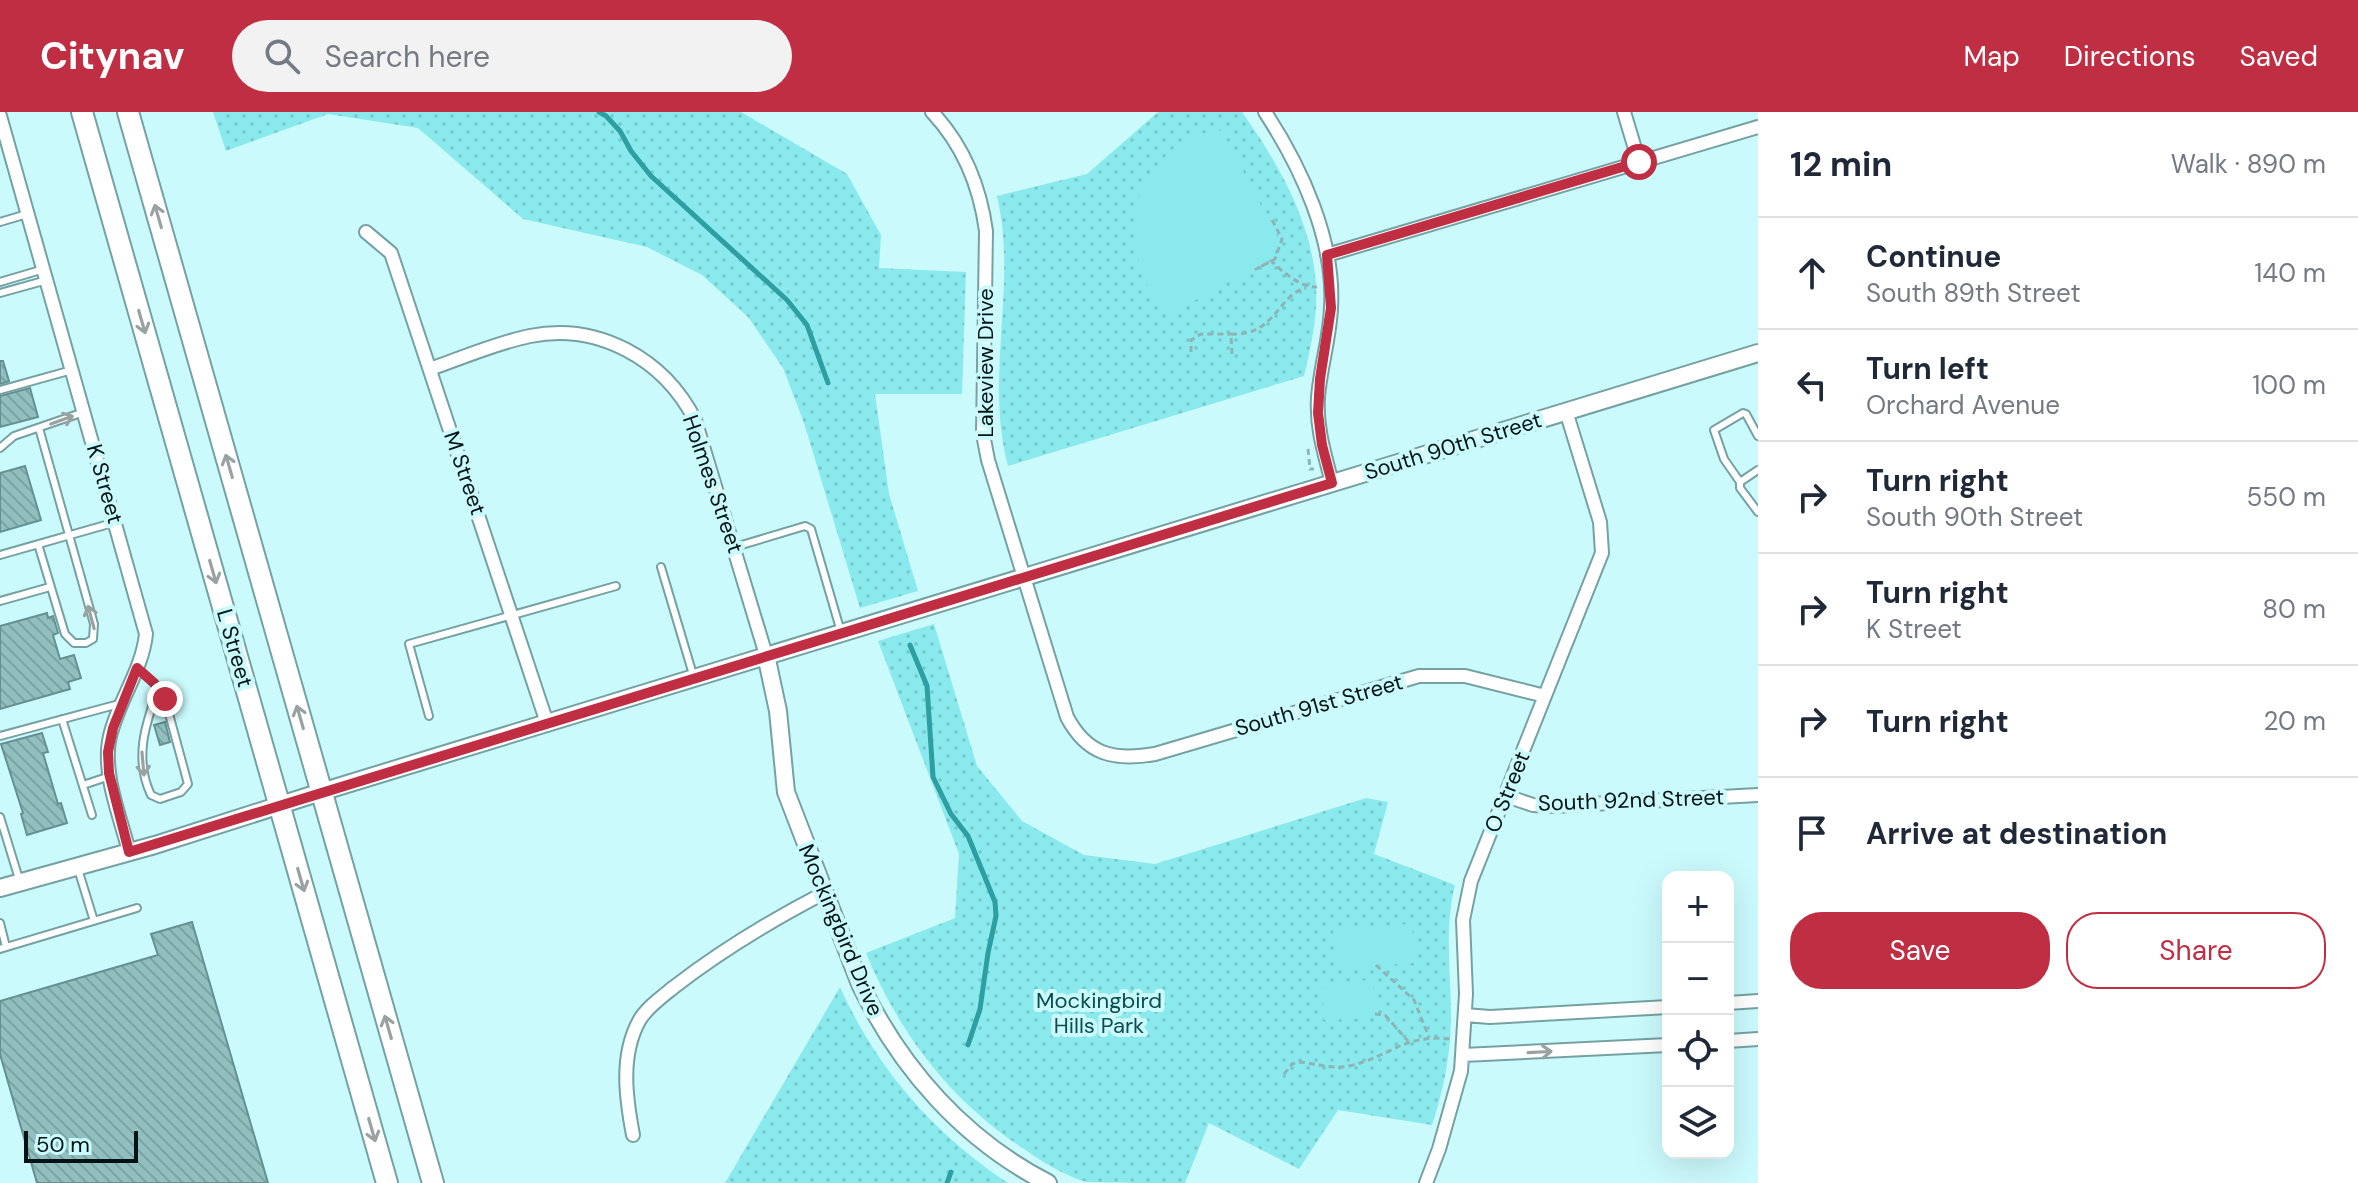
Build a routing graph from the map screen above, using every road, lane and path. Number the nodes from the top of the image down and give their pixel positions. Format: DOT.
graph roads {
  1 [pos="82,112"];
  2 [pos="128,112"];
  3 [pos="932,112"];
  4 [pos="1265,112"];
  5 [pos="1624,112"];
  6 [pos="0,116"];
  7 [pos="1758,127"];
  8 [pos="1639,162"];
  9 [pos="28,214"];
  10 [pos="1272,220"];
  11 [pos="0,222"];
  12 [pos="366,232"];
  13 [pos="1327,255"];
  14 [pos="46,275"];
  15 [pos="0,282"];
  16 [pos="1317,287"];
  17 [pos="1308,288"];
  18 [pos="0,293"];
  19 [pos="1231,334"];
  20 [pos="1191,352"];
  21 [pos="1758,353"];
  22 [pos="1232,354"];
  23 [pos="430,369"];
  24 [pos="72,370"];
  25 [pos="0,390"];
  26 [pos="1566,411"];
  27 [pos="85,412"];
  28 [pos="39,428"];
  29 [pos="1758,436"];
  30 [pos="0,448"];
  31 [pos="1758,470"];
  32 [pos="1740,482"];
  33 [pos="1332,483"];
  34 [pos="1758,512"];
  35 [pos="116,522"];
  36 [pos="69,535"];
  37 [pos="38,544"];
  38 [pos="735,547"];
  39 [pos="0,555"];
  40 [pos="661,567"];
  41 [pos="1023,577"];
  42 [pos="616,586"];
  43 [pos="50,587"];
  44 [pos="0,601"];
  45 [pos="513,616"];
  46 [pos="841,632"];
  47 [pos="766,655"];
  48 [pos="137,668"];
  49 [pos="694,678"];
  50 [pos="158,689"];
  51 [pos="1545,696"];
  52 [pos="123,703"];
  53 [pos="429,716"];
  54 [pos="62,719"];
  55 [pos="547,723"];
  56 [pos="0,736"];
  57 [pos="1095,749"];
  58 [pos="110,776"];
  59 [pos="83,785"];
  60 [pos="321,792"];
  61 [pos="1758,795"];
  62 [pos="1506,796"];
  63 [pos="279,805"];
  64 [pos="92,815"];
  65 [pos="0,817"];
  66 [pos="129,852"];
  67 [pos="77,865"];
  68 [pos="20,883"];
  69 [pos="0,888"];
  70 [pos="824,893"];
  71 [pos="137,908"];
  72 [pos="94,921"];
  73 [pos="0,923"];
  74 [pos="3,948"];
  75 [pos="1376,965"];
  76 [pos="1758,1001"];
  77 [pos="1734,1003"];
  78 [pos="1662,1007"];
  79 [pos="1375,1014"];
  80 [pos="1465,1015"];
  81 [pos="1429,1037"];
  82 [pos="1452,1039"];
  83 [pos="1758,1039"];
  84 [pos="1408,1041"];
  85 [pos="1734,1041"];
  86 [pos="1662,1045"];
  87 [pos="1463,1055"];
  88 [pos="1284,1074"];
  89 [pos="633,1135"];
  90 [pos="387,1183"];
  91 [pos="433,1183"];
  92 [pos="1048,1183"];
  93 [pos="1426,1183"];
  1 -- 63 [label="main road, L Street, one-way"];
  60 -- 2 [label="main road, L Street, one-way"];
  3 -- 41 [label="street, Lakeview Drive"];
  4 -- 13 [label="street"];
  5 -- 8 [label="street"];
  6 -- 9 [label="street, K Street"];
  7 -- 8 [label="street"];
  8 -- 13 [label="street"];
  9 -- 11 [label="lane"];
  9 -- 14 [label="street, K Street"];
  10 -- 17 [label="path"];
  12 -- 23 [label="street, M Street"];
  13 -- 33 [label="street"];
  14 -- 15 [label="lane"];
  14 -- 18 [label="lane"];
  14 -- 24 [label="street, K Street"];
  16 -- 17 [label="path"];
  17 -- 19 [label="path"];
  19 -- 20 [label="path"];
  19 -- 22 [label="path"];
  21 -- 26 [label="street, South 90th Street"];
  23 -- 38 [label="street, Holmes Street"];
  23 -- 45 [label="street, M Street"];
  24 -- 25 [label="lane"];
  24 -- 27 [label="street, K Street"];
  26 -- 33 [label="street, South 90th Street"];
  26 -- 51 [label="street, O Street"];
  28 -- 27 [label="lane, one-way"];
  27 -- 35 [label="street, K Street"];
  28 -- 30 [label="lane"];
  28 -- 36 [label="lane"];
  29 -- 32 [label="lane"];
  31 -- 32 [label="lane"];
  32 -- 34 [label="lane"];
  33 -- 41 [label="street, South 90th Street"];
  35 -- 36 [label="lane"];
  35 -- 48 [label="street, K Street"];
  36 -- 37 [label="lane"];
  43 -- 36 [label="lane, one-way"];
  37 -- 39 [label="lane"];
  37 -- 43 [label="lane"];
  38 -- 46 [label="lane"];
  38 -- 47 [label="street, Holmes Street"];
  40 -- 49 [label="lane"];
  41 -- 46 [label="street, South 90th Street"];
  41 -- 57 [label="street, Lakeview Drive"];
  42 -- 45 [label="lane"];
  43 -- 44 [label="lane"];
  45 -- 53 [label="lane"];
  45 -- 55 [label="street, M Street"];
  46 -- 47 [label="street, South 90th Street"];
  47 -- 49 [label="street, South 90th Street"];
  47 -- 70 [label="street, Mockingbird Drive"];
  48 -- 50 [label="lane"];
  48 -- 52 [label="street, K Street"];
  49 -- 55 [label="street, South 90th Street"];
  50 -- 50 [label="lane, one-way"];
  51 -- 57 [label="street, South 91st Street"];
  51 -- 62 [label="street, O Street"];
  52 -- 54 [label="lane"];
  52 -- 58 [label="street, K Street"];
  54 -- 56 [label="lane"];
  54 -- 59 [label="lane"];
  55 -- 60 [label="street, South 90th Street"];
  58 -- 59 [label="lane"];
  58 -- 66 [label="street, K Street"];
  59 -- 64 [label="lane"];
  60 -- 63 [label="street, South 90th Street"];
  91 -- 60 [label="main road, L Street, one-way"];
  61 -- 62 [label="street, South 92nd Street"];
  62 -- 80 [label="street, O Street"];
  63 -- 66 [label="street, South 90th Street"];
  63 -- 90 [label="main road, L Street, one-way"];
  65 -- 68 [label="lane"];
  66 -- 67 [label="street, South 90th Street"];
  67 -- 68 [label="street, South 90th Street"];
  67 -- 72 [label="lane"];
  68 -- 69 [label="street, South 90th Street"];
  70 -- 89 [label="street"];
  70 -- 92 [label="street, Mockingbird Drive"];
  71 -- 72 [label="lane"];
  72 -- 74 [label="lane"];
  73 -- 74 [label="lane"];
  75 -- 81 [label="path"];
  76 -- 77 [label="street"];
  78 -- 80 [label="street"];
  79 -- 84 [label="path"];
  80 -- 87 [label="street, O Street"];
  81 -- 82 [label="path"];
  81 -- 84 [label="path"];
  83 -- 85 [label="street"];
  84 -- 88 [label="path"];
  87 -- 86 [label="street, one-way"];
  87 -- 93 [label="street, O Street"];
}
